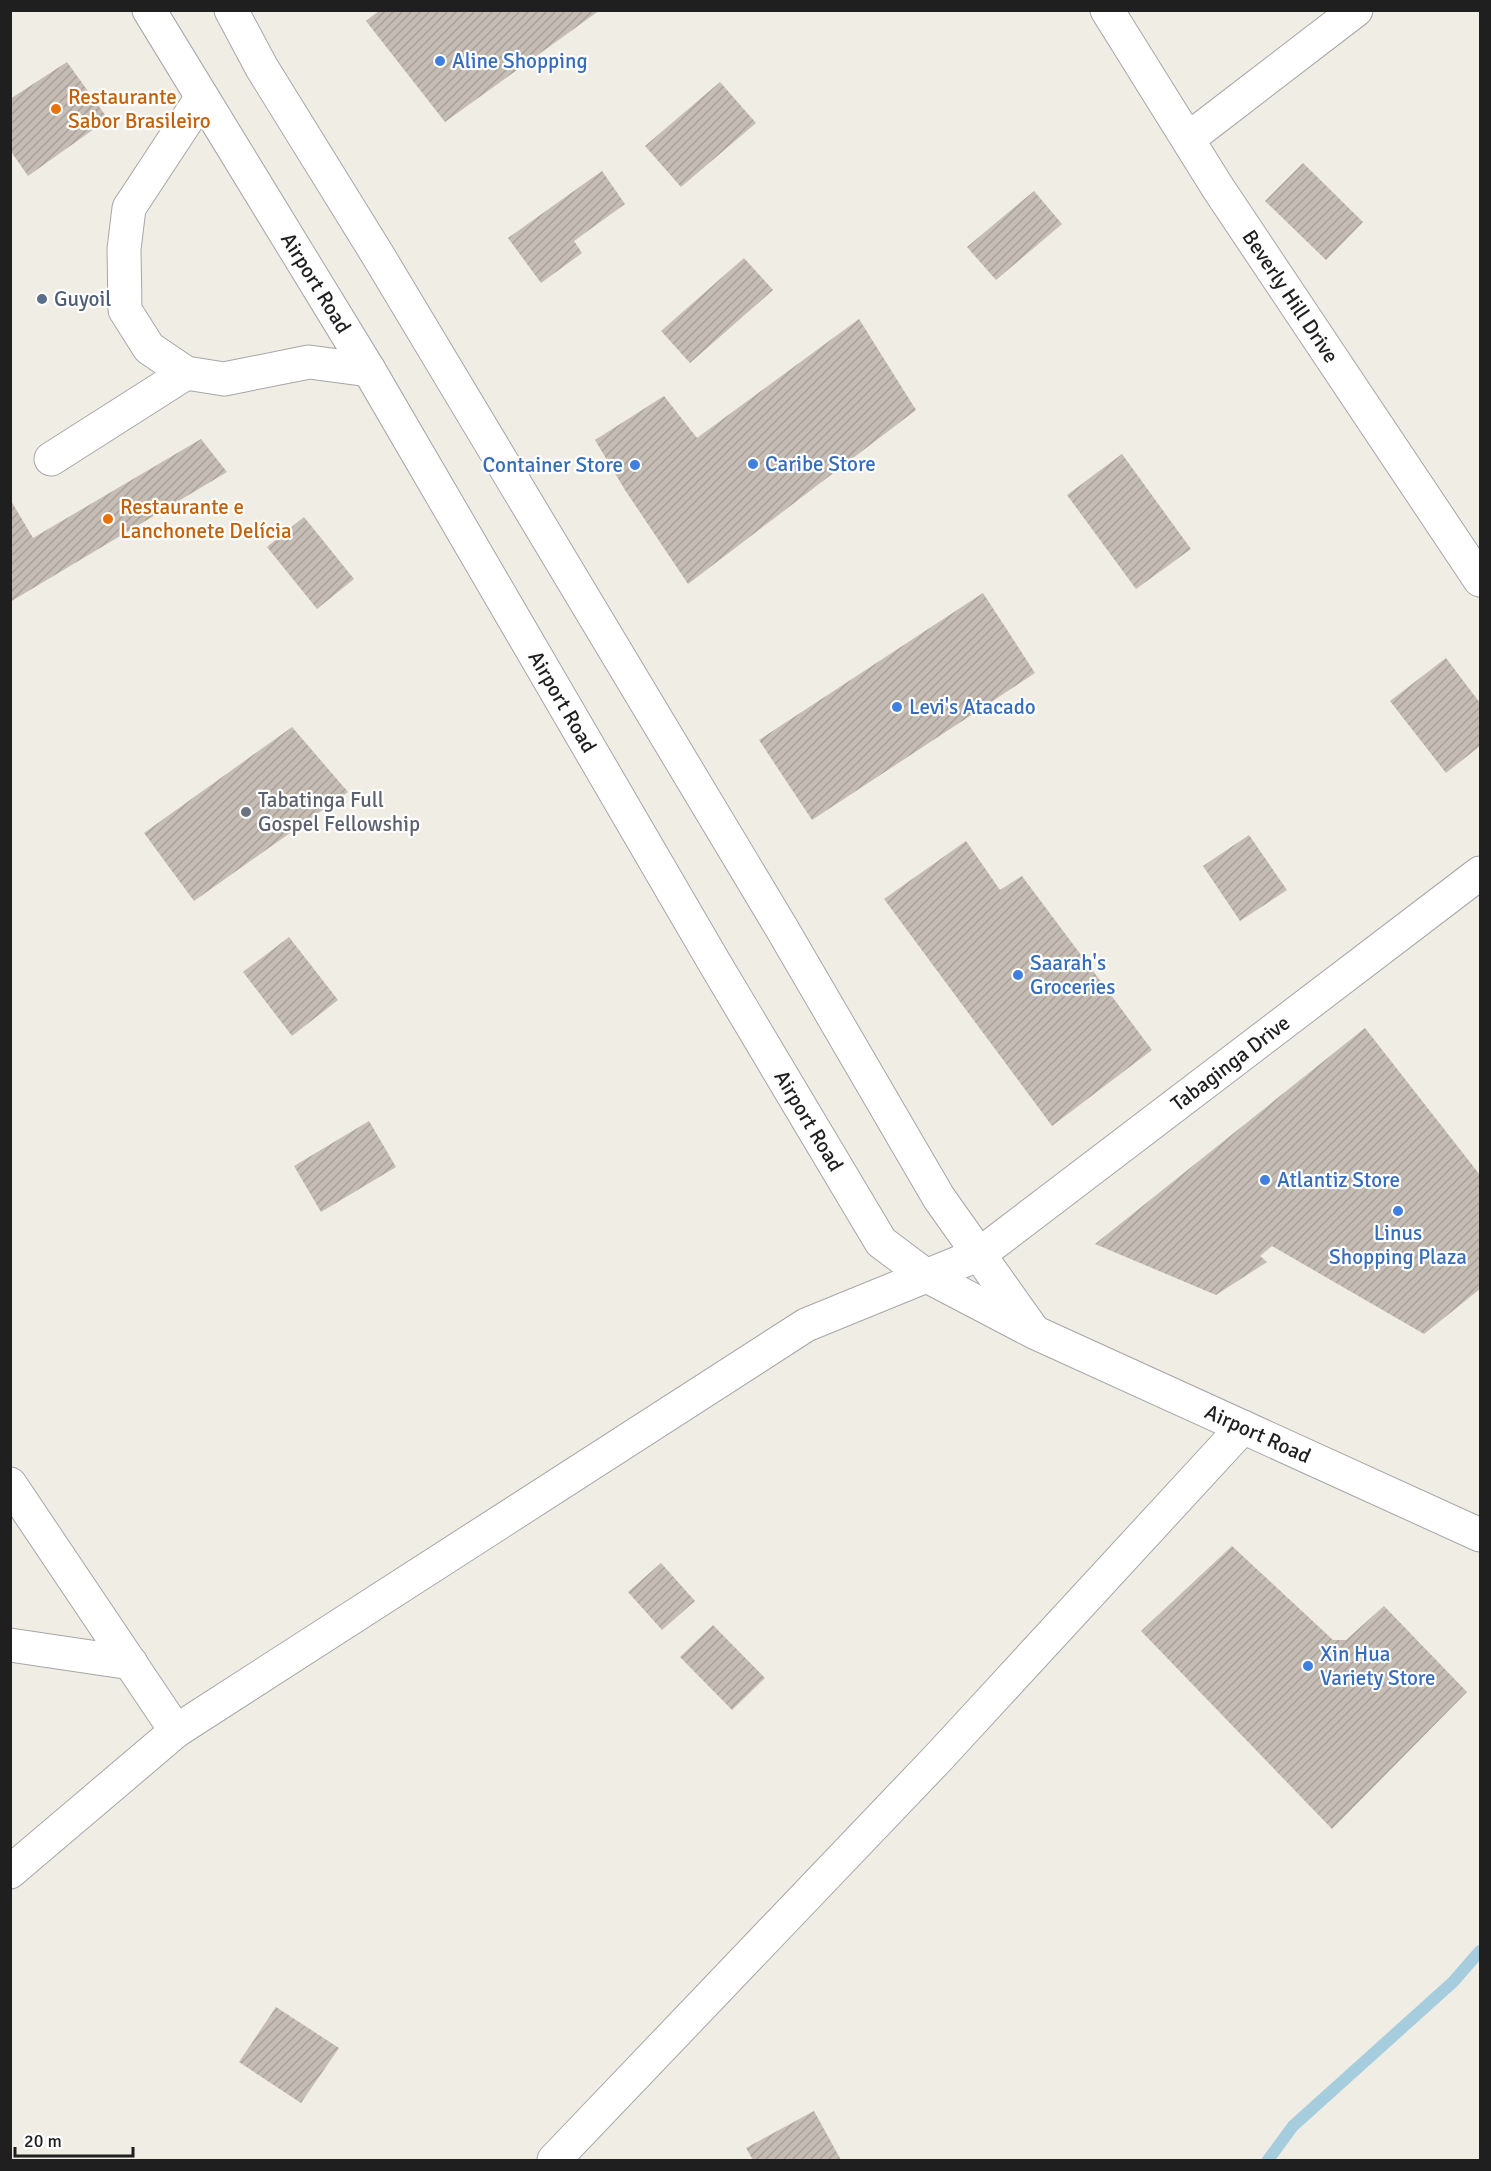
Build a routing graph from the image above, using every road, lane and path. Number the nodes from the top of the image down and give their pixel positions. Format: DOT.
graph roads {
  1 [pos="149,10"];
  2 [pos="231,10"];
  3 [pos="1107,10"];
  4 [pos="1356,10"];
  5 [pos="202,97"];
  6 [pos="1188,139"];
  7 [pos="369,370"];
  8 [pos="186,373"];
  9 [pos="51,459"];
  10 [pos="1480,580"];
  11 [pos="1480,873"];
  12 [pos="980,1254"];
  13 [pos="925,1275"];
  14 [pos="1034,1332"];
  15 [pos="1243,1427"];
  16 [pos="10,1484"];
  17 [pos="1480,1535"];
  18 [pos="10,1645"];
  19 [pos="131,1663"];
  20 [pos="176,1731"];
  21 [pos="10,1872"];
  22 [pos="554,2160"];
  1 -- 5 [label="street, Airport Road"];
  2 -- 12 [label="street"];
  3 -- 6 [label="street, Beverly Hill Drive"];
  4 -- 6 [label="street"];
  5 -- 7 [label="street, Airport Road"];
  5 -- 8 [label="street"];
  6 -- 10 [label="street, Beverly Hill Drive"];
  7 -- 8 [label="street"];
  7 -- 13 [label="street, Airport Road"];
  8 -- 9 [label="street"];
  11 -- 12 [label="street, Tabaginga Drive"];
  12 -- 13 [label="street, Tabaginga Drive"];
  12 -- 14 [label="street"];
  13 -- 14 [label="street, Airport Road"];
  13 -- 20 [label="street, Tabaginga Drive"];
  14 -- 15 [label="street, Airport Road"];
  15 -- 17 [label="street, Airport Road"];
  15 -- 22 [label="street"];
  16 -- 19 [label="street"];
  18 -- 19 [label="street"];
  19 -- 20 [label="street"];
  20 -- 21 [label="street, Tabaginga Drive"];
}
